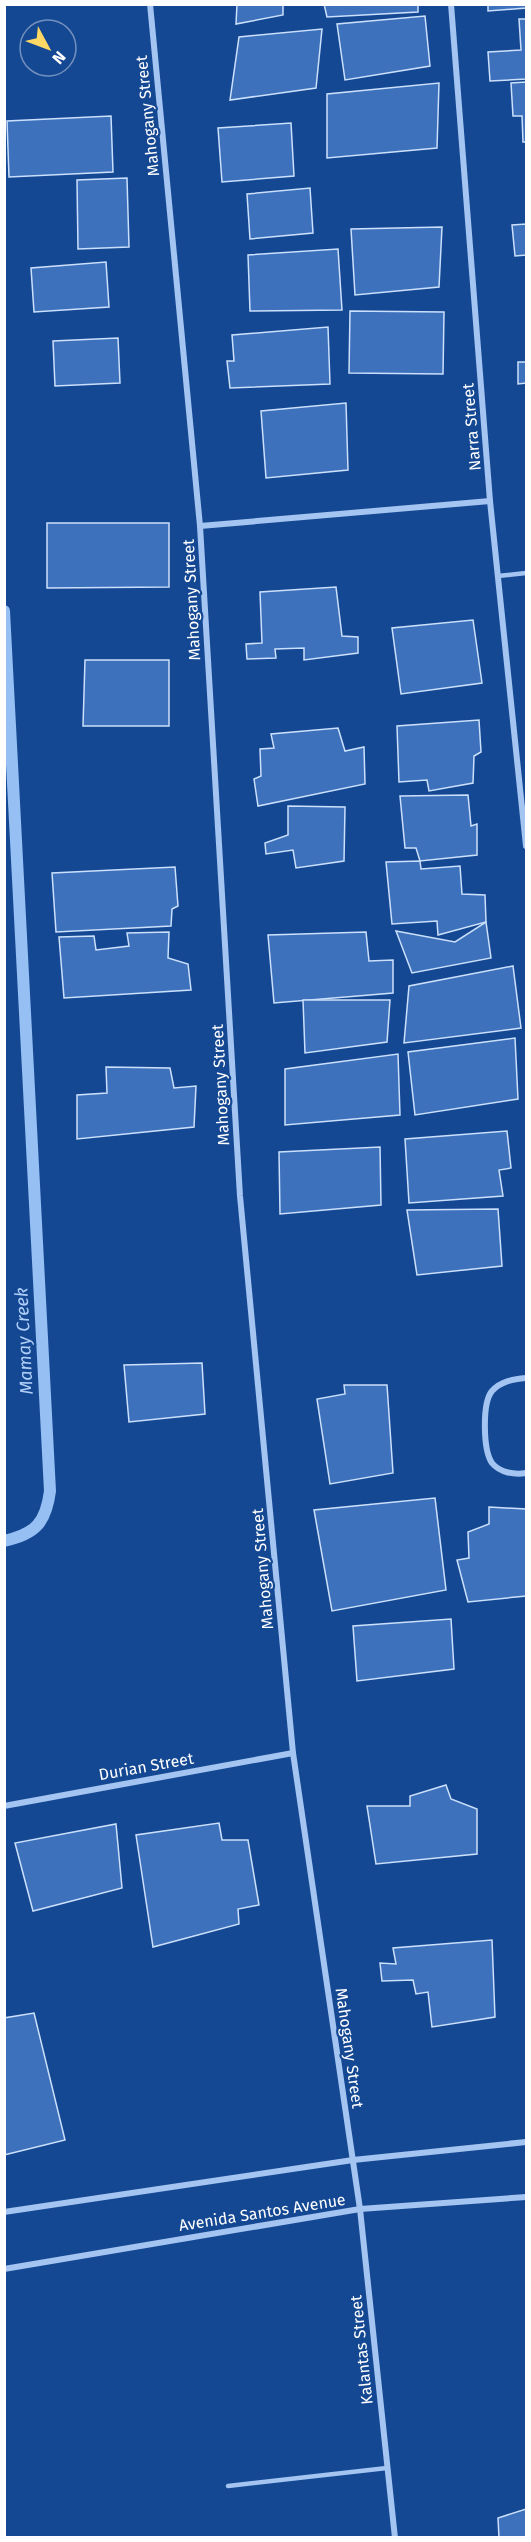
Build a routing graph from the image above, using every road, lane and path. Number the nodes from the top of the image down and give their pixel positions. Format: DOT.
graph roads {
  1 [pos="150,4"];
  2 [pos="451,4"];
  3 [pos="490,501"];
  4 [pos="200,526"];
  5 [pos="526,573"];
  6 [pos="498,576"];
  7 [pos="525,811"];
  8 [pos="526,846"];
  9 [pos="526,1378"];
  10 [pos="526,1473"];
  11 [pos="293,1754"];
  12 [pos="4,1806"];
  13 [pos="526,2142"];
  14 [pos="353,2160"];
  15 [pos="526,2197"];
  16 [pos="360,2209"];
  17 [pos="4,2212"];
  18 [pos="4,2268"];
  19 [pos="387,2468"];
  20 [pos="228,2486"];
  21 [pos="395,2538"];
  1 -- 4 [label="street, Mahogany Street"];
  2 -- 3 [label="street, Narra Street"];
  3 -- 4 [label="street"];
  3 -- 6 [label="street, Narra Street"];
  4 -- 11 [label="street, Mahogany Street"];
  5 -- 6 [label="lane"];
  6 -- 7 [label="street, Narra Street"];
  7 -- 8 [label="street, Narra Street"];
  9 -- 10 [label="street"];
  11 -- 12 [label="street, Durian Street"];
  11 -- 14 [label="street, Mahogany Street"];
  13 -- 14 [label="street"];
  14 -- 16 [label="street, Kalantas Street"];
  14 -- 17 [label="street"];
  15 -- 16 [label="street, Avenida Santos Avenue"];
  16 -- 18 [label="street, Avenida Santos Avenue"];
  16 -- 19 [label="street, Kalantas Street"];
  19 -- 20 [label="lane"];
  19 -- 21 [label="street, Kalantas Street"];
}
